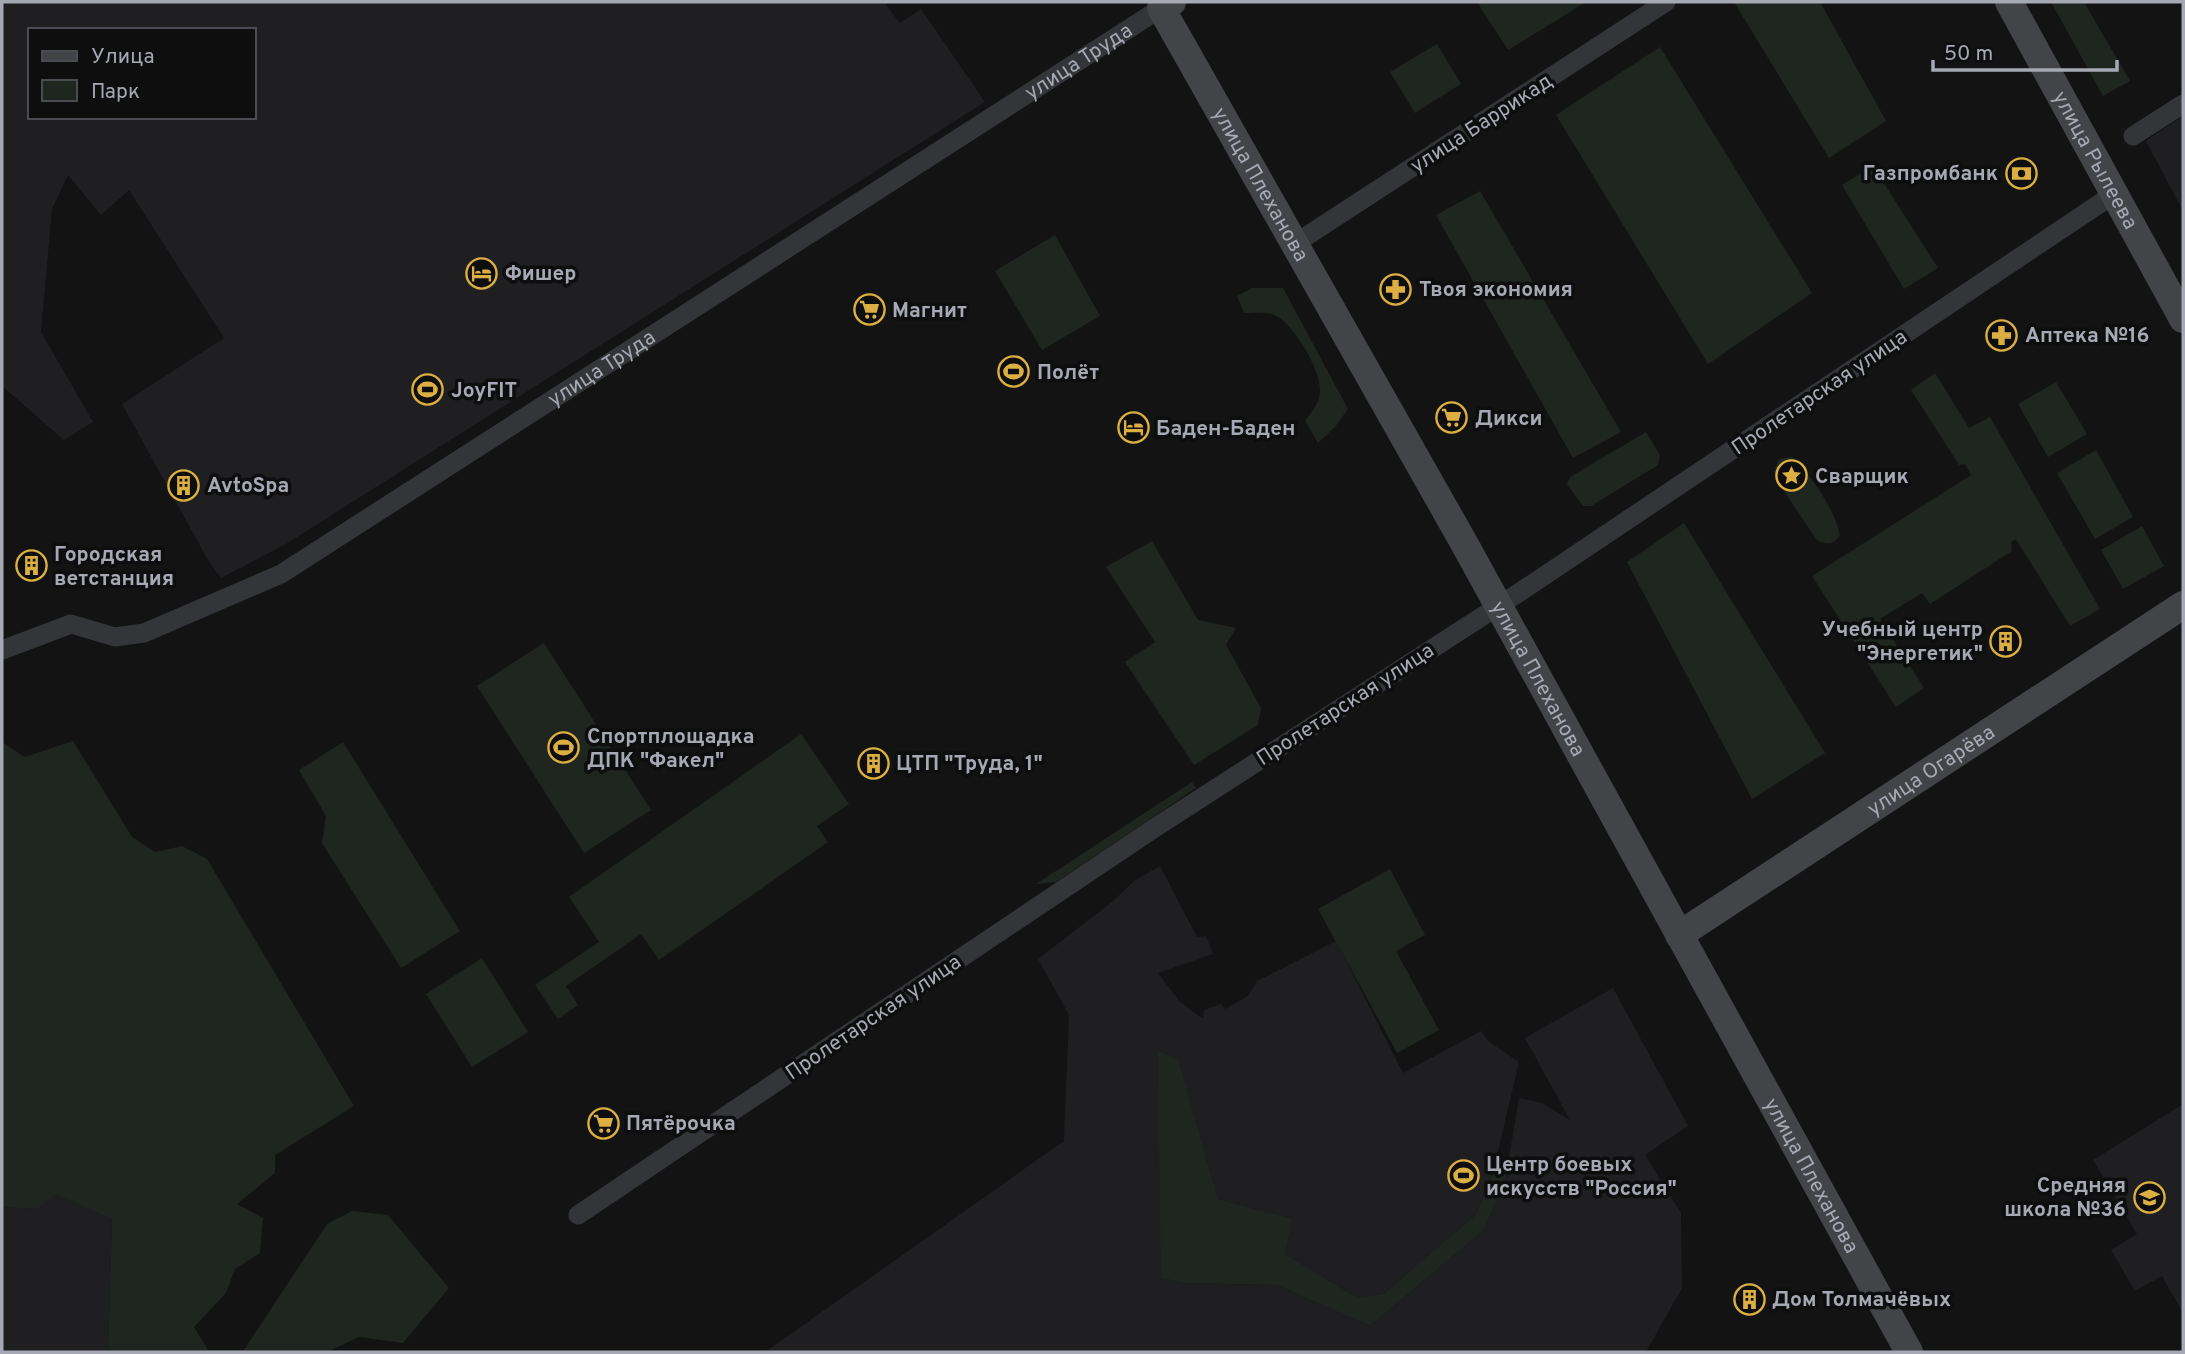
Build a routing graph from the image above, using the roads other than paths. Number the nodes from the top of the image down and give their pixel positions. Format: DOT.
graph roads {
  1 [pos="1666,2"];
  2 [pos="2009,2"];
  3 [pos="1167,5"];
  4 [pos="2183,104"];
  5 [pos="2133,136"];
  6 [pos="2114,194"];
  7 [pos="1296,243"];
  8 [pos="2183,319"];
  9 [pos="2183,605"];
  10 [pos="1498,606"];
  11 [pos="2,650"];
  12 [pos="1679,935"];
  13 [pos="578,1215"];
  14 [pos="1909,1352"];
  1 -- 7 [label="street, улица Баррикад"];
  2 -- 6 [label="main road, улица Рылеева"];
  3 -- 7 [label="main road, улица Плеханова"];
  3 -- 11 [label="street, улица Труда"];
  4 -- 5 [label="street"];
  6 -- 8 [label="main road, улица Рылеева"];
  6 -- 10 [label="street, Пролетарская улица"];
  7 -- 10 [label="main road, улица Плеханова"];
  9 -- 12 [label="main road, улица Огарёва"];
  10 -- 12 [label="main road, улица Плеханова"];
  10 -- 13 [label="street, Пролетарская улица"];
  12 -- 14 [label="main road, улица Плеханова"];
}
